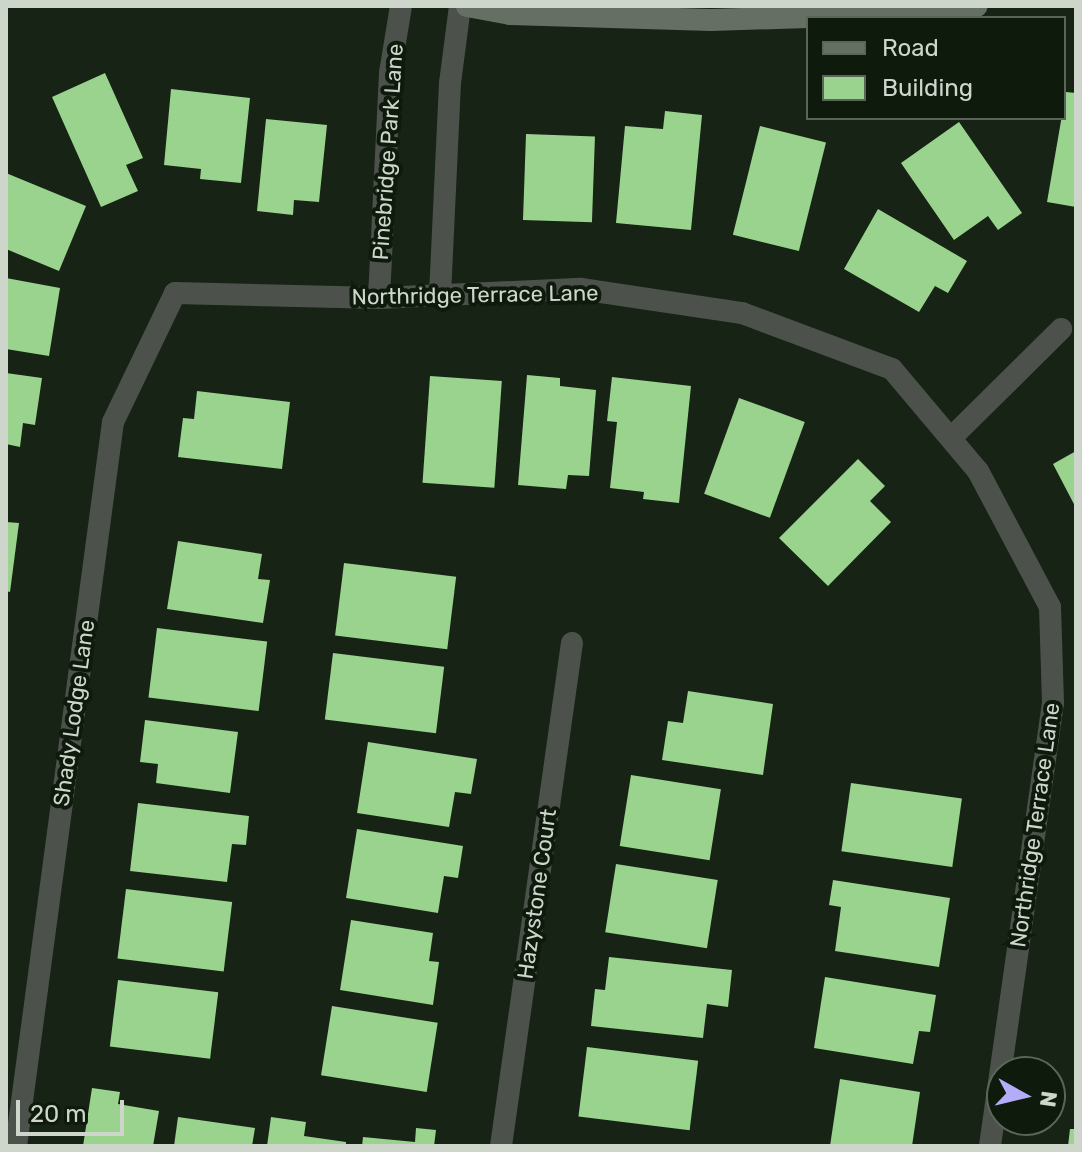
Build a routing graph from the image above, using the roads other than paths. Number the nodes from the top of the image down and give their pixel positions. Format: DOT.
graph roads {
  1 [pos="401,6"];
  2 [pos="460,6"];
  3 [pos="467,6"];
  4 [pos="977,6"];
  5 [pos="838,16"];
  6 [pos="806,17"];
  7 [pos="175,293"];
  8 [pos="440,295"];
  9 [pos="379,298"];
  10 [pos="1061,329"];
  11 [pos="951,438"];
  12 [pos="572,643"];
  13 [pos="16,1146"];
  14 [pos="501,1146"];
  15 [pos="990,1146"];
  1 -- 9 [label="street, Pinebridge Park Lane"];
  2 -- 8 [label="street"];
  3 -- 6 [label="main road"];
  4 -- 5 [label="main road"];
  7 -- 9 [label="street, Northridge Terrace Lane"];
  7 -- 13 [label="street, Shady Lodge Lane"];
  8 -- 9 [label="street, Northridge Terrace Lane"];
  8 -- 11 [label="street, Northridge Terrace Lane"];
  10 -- 11 [label="street"];
  11 -- 15 [label="street, Northridge Terrace Lane"];
  12 -- 14 [label="street, Hazystone Court"];
}
